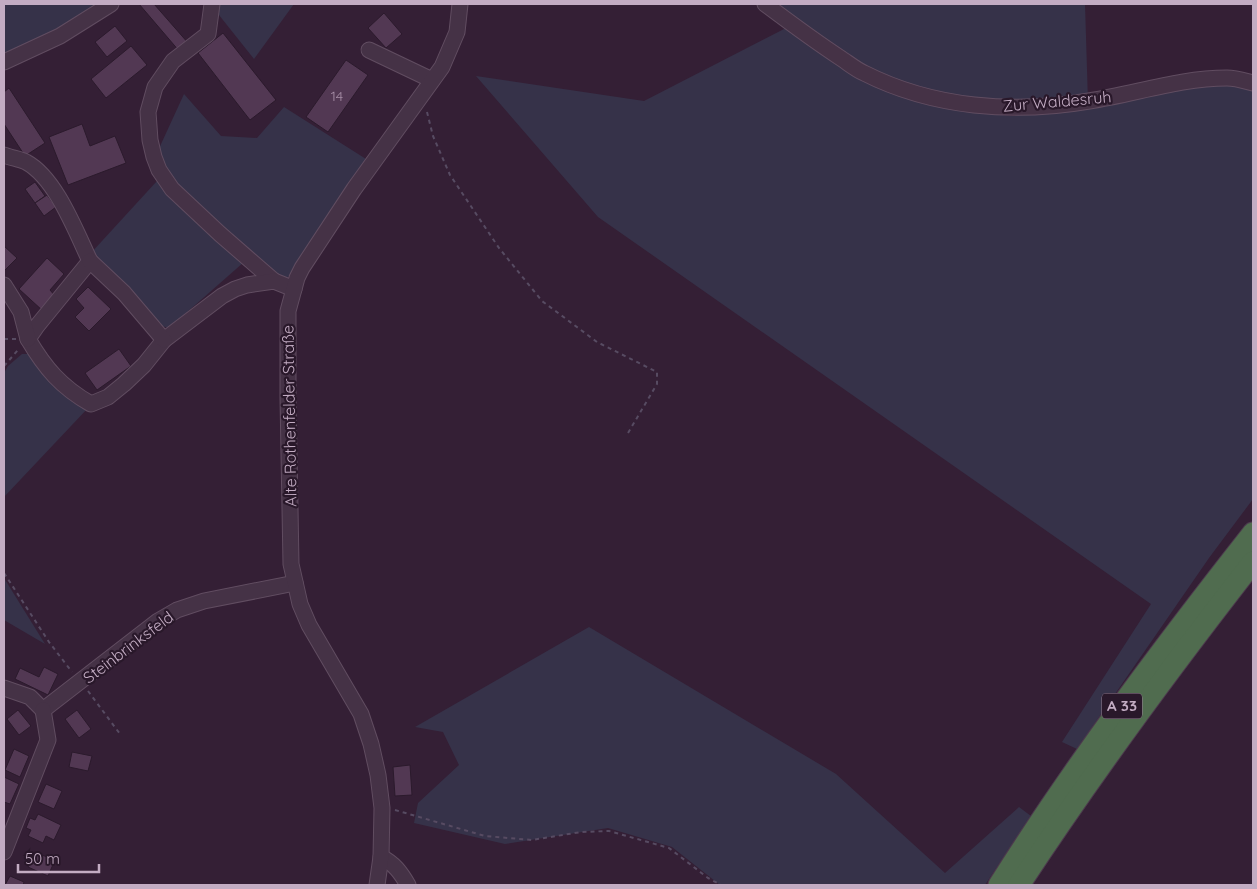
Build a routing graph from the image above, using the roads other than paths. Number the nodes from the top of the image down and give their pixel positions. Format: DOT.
graph roads {
  1 [pos="111,4"];
  2 [pos="212,4"];
  3 [pos="460,4"];
  4 [pos="765,4"];
  5 [pos="368,50"];
  6 [pos="4,62"];
  7 [pos="432,80"];
  8 [pos="1253,83"];
  9 [pos="4,156"];
  10 [pos="90,260"];
  11 [pos="274,281"];
  12 [pos="4,285"];
  13 [pos="294,289"];
  14 [pos="28,338"];
  15 [pos="164,340"];
  16 [pos="1253,533"];
  17 [pos="1253,562"];
  18 [pos="295,583"];
  19 [pos="4,688"];
  20 [pos="44,710"];
  21 [pos="4,852"];
  22 [pos="381,857"];
  23 [pos="378,885"];
  24 [pos="408,885"];
  25 [pos="999,885"];
  26 [pos="1019,885"];
  1 -- 6 [label="street"];
  2 -- 11 [label="street"];
  3 -- 7 [label="street, Alte Rothenfelder Straße"];
  4 -- 8 [label="street, Zur Waldesruh"];
  5 -- 7 [label="street"];
  7 -- 13 [label="street, Alte Rothenfelder Straße"];
  9 -- 10 [label="street"];
  10 -- 14 [label="street"];
  10 -- 15 [label="street"];
  11 -- 13 [label="street"];
  11 -- 15 [label="street"];
  12 -- 14 [label="street"];
  13 -- 18 [label="street, Alte Rothenfelder Straße"];
  14 -- 15 [label="street"];
  16 -- 25 [label="highway, A 33"];
  17 -- 26 [label="highway, A 33"];
  18 -- 20 [label="street, Steinbrinksfeld"];
  18 -- 22 [label="street, Alte Rothenfelder Straße"];
  19 -- 20 [label="street"];
  20 -- 21 [label="street"];
  22 -- 23 [label="street, Alte Rothenfelder Straße"];
  22 -- 24 [label="street"];
}
